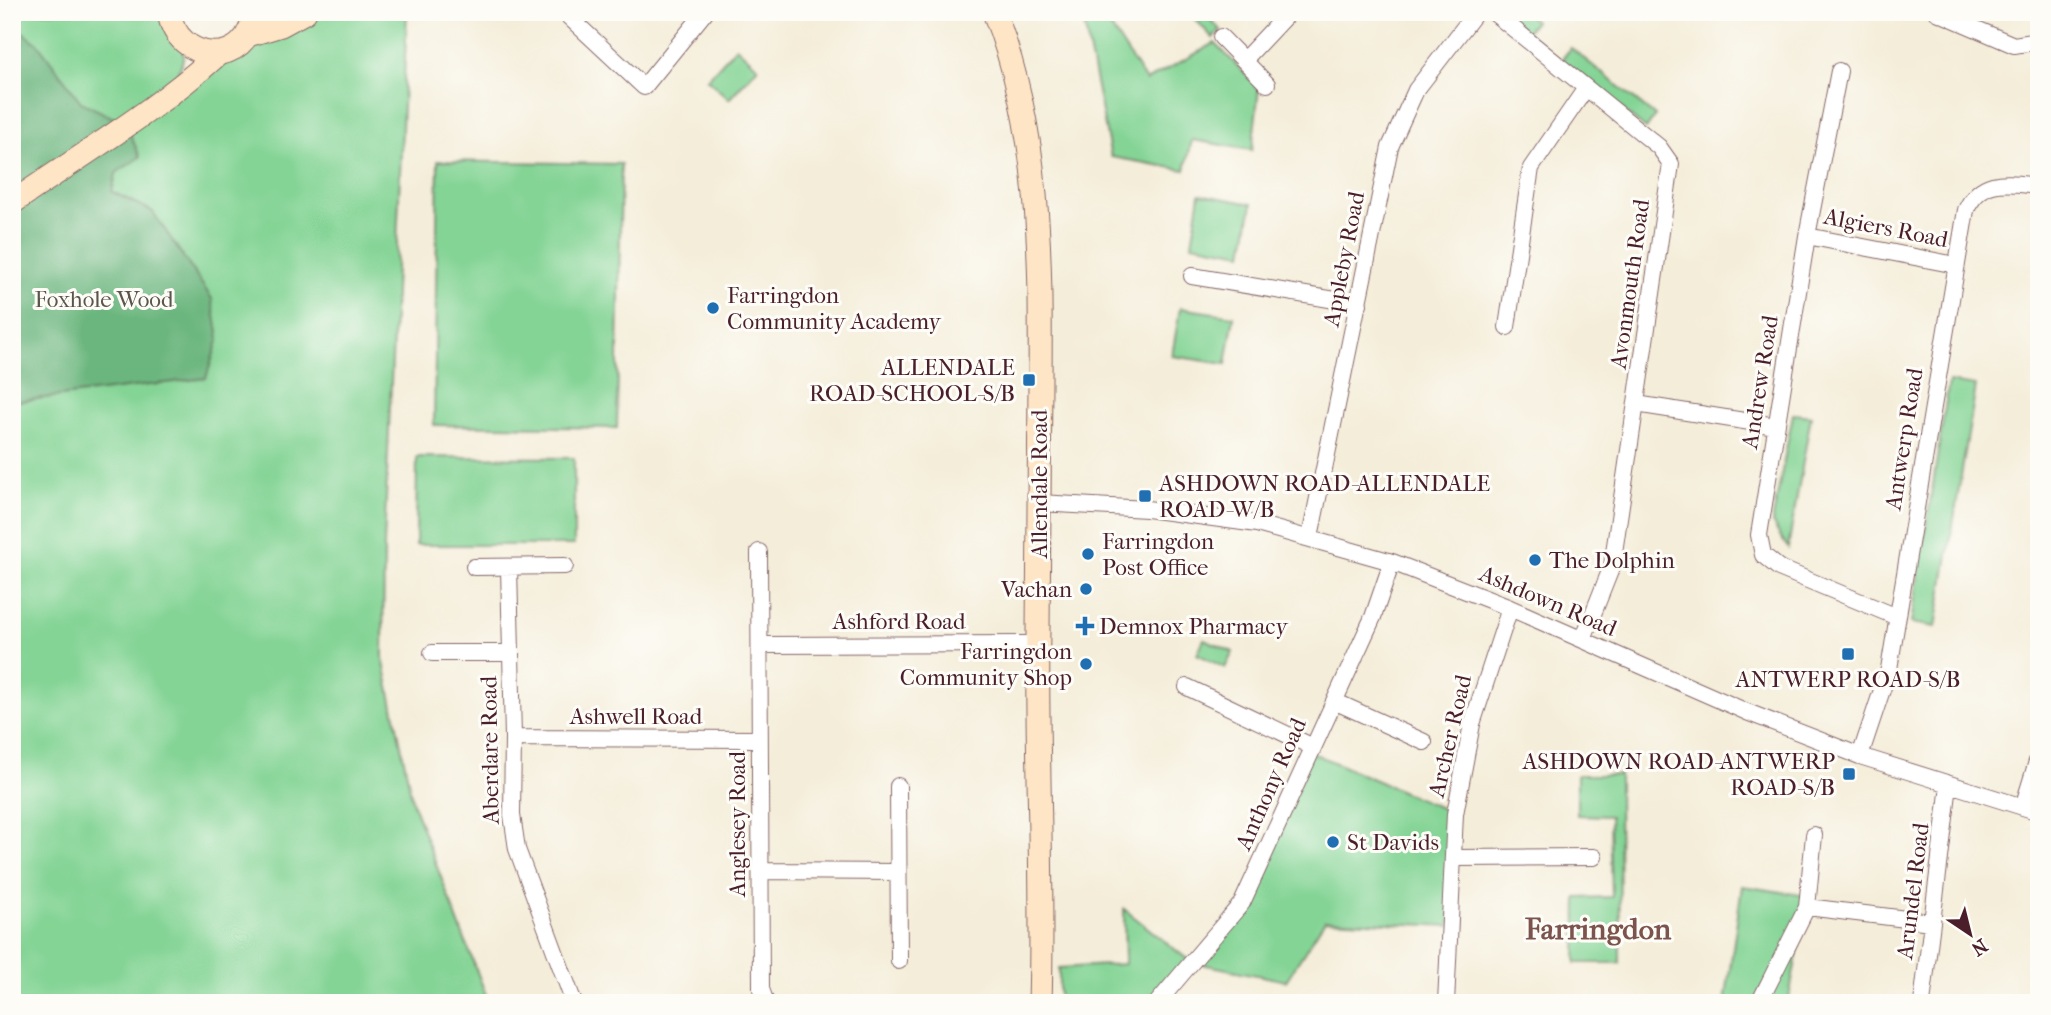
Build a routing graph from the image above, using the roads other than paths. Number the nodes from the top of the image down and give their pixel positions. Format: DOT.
graph roads {
  1 [pos="254,12"];
  2 [pos="305,12"];
  3 [pos="705,12"];
  4 [pos="994,12"];
  5 [pos="1289,12"];
  6 [pos="1476,12"];
  7 [pos="1493,12"];
  8 [pos="1937,12"];
  9 [pos="168,14"];
  10 [pos="568,16"];
  11 [pos="248,35"];
  12 [pos="1221,37"];
  13 [pos="183,40"];
  14 [pos="2039,41"];
  15 [pos="217,55"];
  16 [pos="1244,60"];
  17 [pos="1839,71"];
  18 [pos="1267,84"];
  19 [pos="1586,88"];
  20 [pos="164,98"];
  21 [pos="2039,186"];
  22 [pos="12,203"];
  23 [pos="1807,236"];
  24 [pos="1956,265"];
  25 [pos="1192,276"];
  26 [pos="1359,304"];
  27 [pos="1507,327"];
  28 [pos="1636,404"];
  29 [pos="1776,426"];
  30 [pos="1040,503"];
  31 [pos="1310,537"];
  32 [pos="759,552"];
  33 [pos="1392,562"];
  34 [pos="565,565"];
  35 [pos="474,567"];
  36 [pos="509,567"];
  37 [pos="1510,608"];
  38 [pos="1897,617"];
  39 [pos="1583,639"];
  40 [pos="1038,643"];
  41 [pos="760,645"];
  42 [pos="432,653"];
  43 [pos="511,653"];
  44 [pos="1187,687"];
  45 [pos="1334,701"];
  46 [pos="513,738"];
  47 [pos="759,739"];
  48 [pos="1424,742"];
  49 [pos="1312,747"];
  50 [pos="2039,755"];
  51 [pos="1860,757"];
  52 [pos="1949,785"];
  53 [pos="898,786"];
  54 [pos="2031,810"];
  55 [pos="1814,835"];
  56 [pos="1594,857"];
  57 [pos="1453,858"];
  58 [pos="760,871"];
  59 [pos="898,872"];
  60 [pos="1807,907"];
  61 [pos="1931,922"];
  62 [pos="899,961"];
  63 [pos="574,1003"];
  64 [pos="766,1003"];
  65 [pos="1040,1003"];
  66 [pos="1157,1003"];
  67 [pos="1447,1003"];
  68 [pos="1759,1003"];
  69 [pos="1922,1003"];
  1 -- 11 [label="street"];
  2 -- 11 [label="street"];
  3 -- 10 [label="street"];
  4 -- 30 [label="street, Allendale Road"];
  5 -- 16 [label="street"];
  6 -- 26 [label="street, Appleby Road"];
  7 -- 19 [label="street, Avonmouth Road"];
  8 -- 14 [label="street"];
  9 -- 13 [label="street"];
  11 -- 15 [label="street"];
  12 -- 16 [label="street"];
  13 -- 15 [label="street"];
  13 -- 20 [label="street"];
  15 -- 20 [label="street"];
  16 -- 18 [label="street"];
  17 -- 23 [label="street, Andrew Road"];
  19 -- 27 [label="street"];
  19 -- 28 [label="street, Avonmouth Road"];
  20 -- 22 [label="street"];
  21 -- 24 [label="street, Antwerp Road"];
  23 -- 24 [label="street, Algiers Road"];
  23 -- 29 [label="street, Andrew Road"];
  24 -- 38 [label="street, Antwerp Road"];
  25 -- 26 [label="street"];
  26 -- 31 [label="street, Appleby Road"];
  28 -- 29 [label="street"];
  28 -- 39 [label="street, Avonmouth Road"];
  29 -- 38 [label="street, Andrew Road"];
  30 -- 31 [label="street, Ashdown Road"];
  30 -- 40 [label="street, Allendale Road"];
  31 -- 33 [label="street, Ashdown Road"];
  32 -- 41 [label="street, Anglesey Road"];
  33 -- 37 [label="street, Ashdown Road"];
  33 -- 45 [label="street, Anthony Road"];
  34 -- 36 [label="street"];
  35 -- 36 [label="street"];
  36 -- 43 [label="street, Aberdare Road"];
  37 -- 39 [label="street, Ashdown Road"];
  37 -- 57 [label="street, Archer Road"];
  38 -- 51 [label="street, Antwerp Road"];
  39 -- 51 [label="street, Ashdown Road"];
  40 -- 41 [label="street, Ashford Road"];
  40 -- 65 [label="street, Allendale Road"];
  41 -- 47 [label="street, Anglesey Road"];
  42 -- 43 [label="street"];
  43 -- 46 [label="street, Aberdare Road"];
  44 -- 49 [label="street"];
  45 -- 48 [label="street"];
  45 -- 49 [label="street, Anthony Road"];
  46 -- 47 [label="street, Ashwell Road"];
  46 -- 63 [label="street, Aberdare Road"];
  47 -- 58 [label="street, Anglesey Road"];
  49 -- 66 [label="street, Anthony Road"];
  50 -- 54 [label="street"];
  51 -- 52 [label="street, Ashdown Road"];
  52 -- 54 [label="street, Ashdown Road"];
  52 -- 61 [label="street, Arundel Road"];
  53 -- 59 [label="street"];
  55 -- 60 [label="street"];
  56 -- 57 [label="street"];
  57 -- 67 [label="street, Archer Road"];
  58 -- 59 [label="street"];
  58 -- 64 [label="street, Anglesey Road"];
  59 -- 62 [label="street"];
  60 -- 61 [label="street"];
  60 -- 68 [label="street"];
  61 -- 69 [label="street, Arundel Road"];
}
